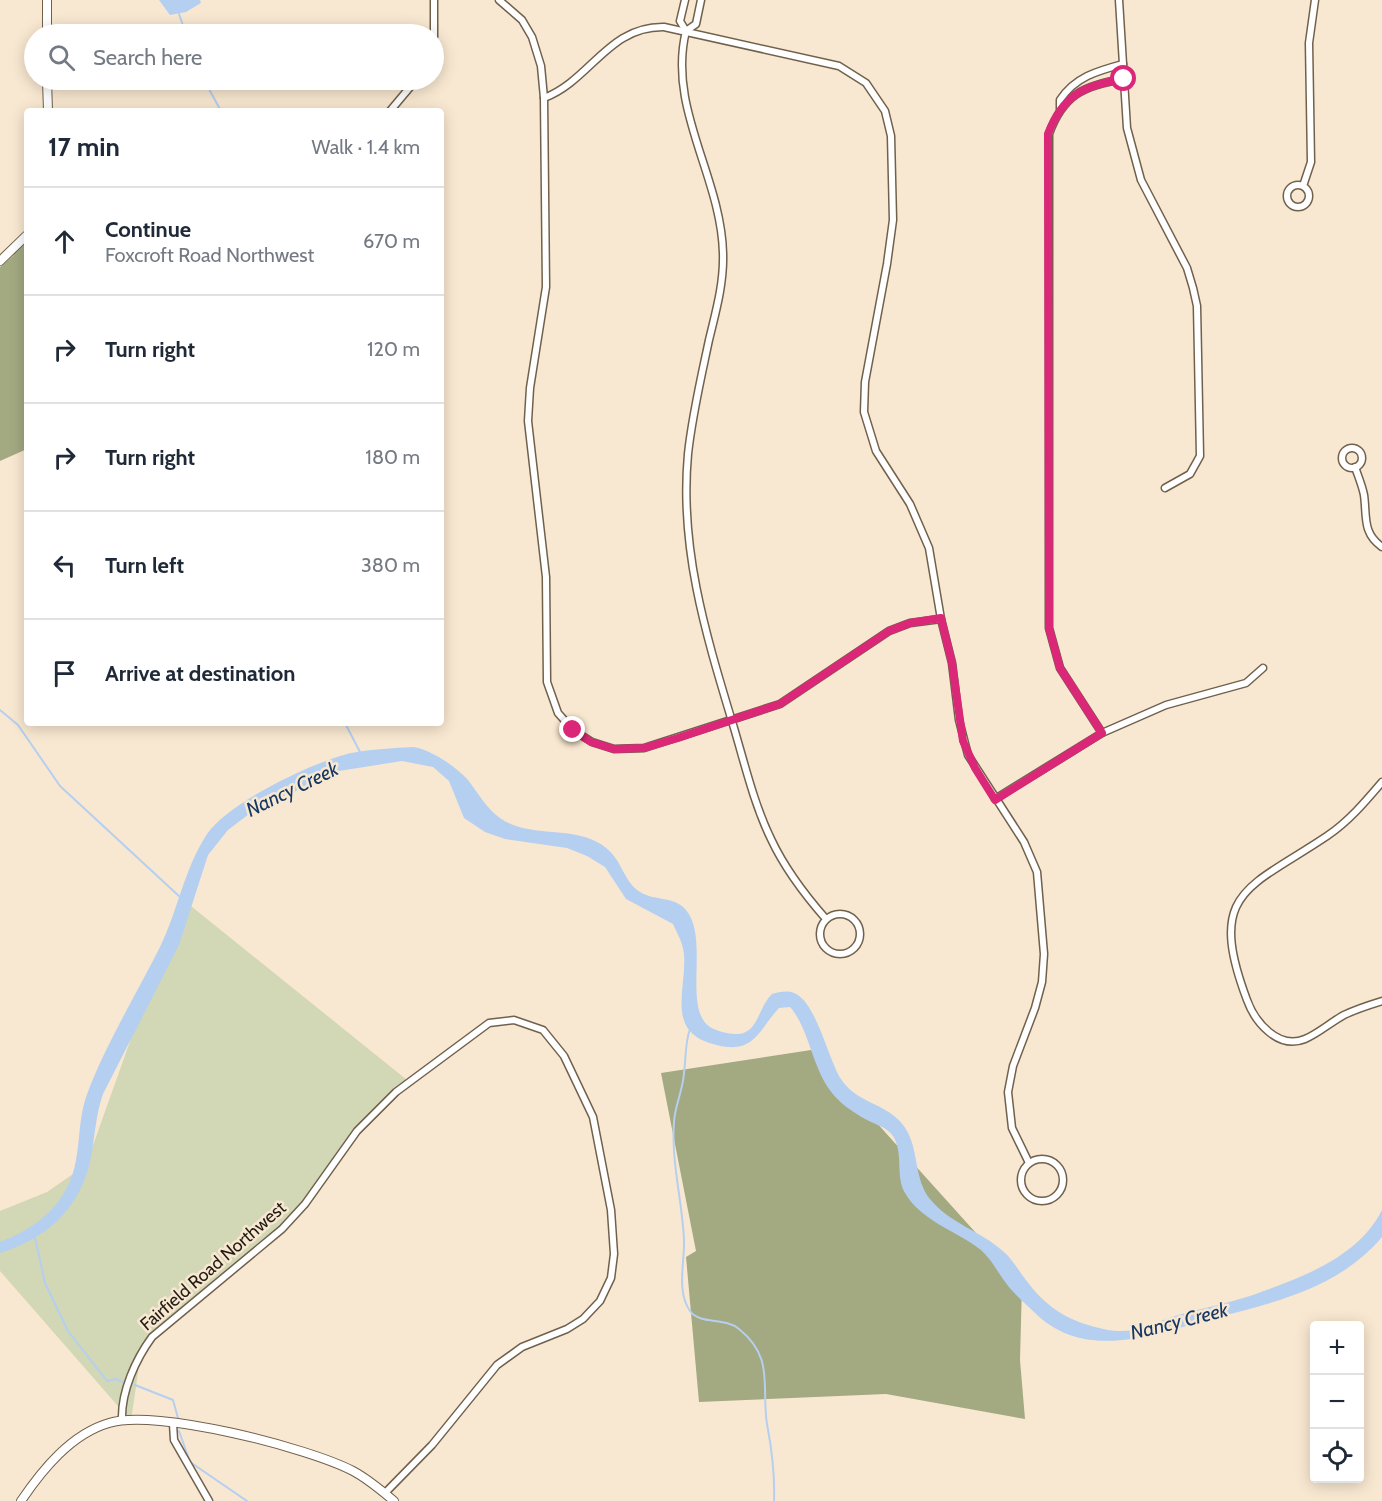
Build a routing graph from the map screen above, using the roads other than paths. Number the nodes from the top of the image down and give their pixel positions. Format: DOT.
graph roads {
  1 [pos="46,0"];
  2 [pos="434,0"];
  3 [pos="499,0"];
  4 [pos="685,0"];
  5 [pos="701,0"];
  6 [pos="1119,0"];
  7 [pos="1315,0"];
  8 [pos="47,24"];
  9 [pos="434,24"];
  10 [pos="686,31"];
  11 [pos="1123,64"];
  12 [pos="1124,79"];
  13 [pos="47,90"];
  14 [pos="408,90"];
  15 [pos="544,98"];
  16 [pos="48,108"];
  17 [pos="393,108"];
  18 [pos="1060,110"];
  19 [pos="1303,186"];
  20 [pos="24,238"];
  21 [pos="0,261"];
  22 [pos="1355,467"];
  23 [pos="1165,488"];
  24 [pos="1382,547"];
  25 [pos="941,618"];
  26 [pos="1263,668"];
  27 [pos="732,721"];
  28 [pos="1102,733"];
  29 [pos="1382,782"];
  30 [pos="995,800"];
  31 [pos="826,919"];
  32 [pos="1382,1000"];
  33 [pos="1029,1162"];
  34 [pos="122,1420"];
  35 [pos="172,1424"];
  36 [pos="385,1493"];
  37 [pos="21,1501"];
  38 [pos="209,1501"];
  39 [pos="394,1501"];
  1 -- 8 [label="street"];
  2 -- 9 [label="street"];
  3 -- 15 [label="street"];
  4 -- 10 [label="street"];
  5 -- 10 [label="street"];
  6 -- 11 [label="street"];
  7 -- 19 [label="street"];
  10 -- 15 [label="street"];
  10 -- 25 [label="street"];
  10 -- 27 [label="street"];
  11 -- 12 [label="street"];
  11 -- 18 [label="street"];
  12 -- 18 [label="street"];
  12 -- 23 [label="street"];
  13 -- 16 [label="street"];
  14 -- 17 [label="street"];
  15 -- 27 [label="street"];
  18 -- 28 [label="street"];
  20 -- 21 [label="street"];
  22 -- 24 [label="street"];
  25 -- 27 [label="street"];
  25 -- 30 [label="street"];
  26 -- 28 [label="street"];
  27 -- 31 [label="street"];
  28 -- 30 [label="street"];
  29 -- 32 [label="street"];
  30 -- 33 [label="street"];
  31 -- 31 [label="street"];
  33 -- 33 [label="street"];
  34 -- 35 [label="street"];
  34 -- 36 [label="street, Fairfield Road Northwest"];
  34 -- 37 [label="street"];
  35 -- 36 [label="street"];
  35 -- 38 [label="street"];
  36 -- 39 [label="street"];
}
